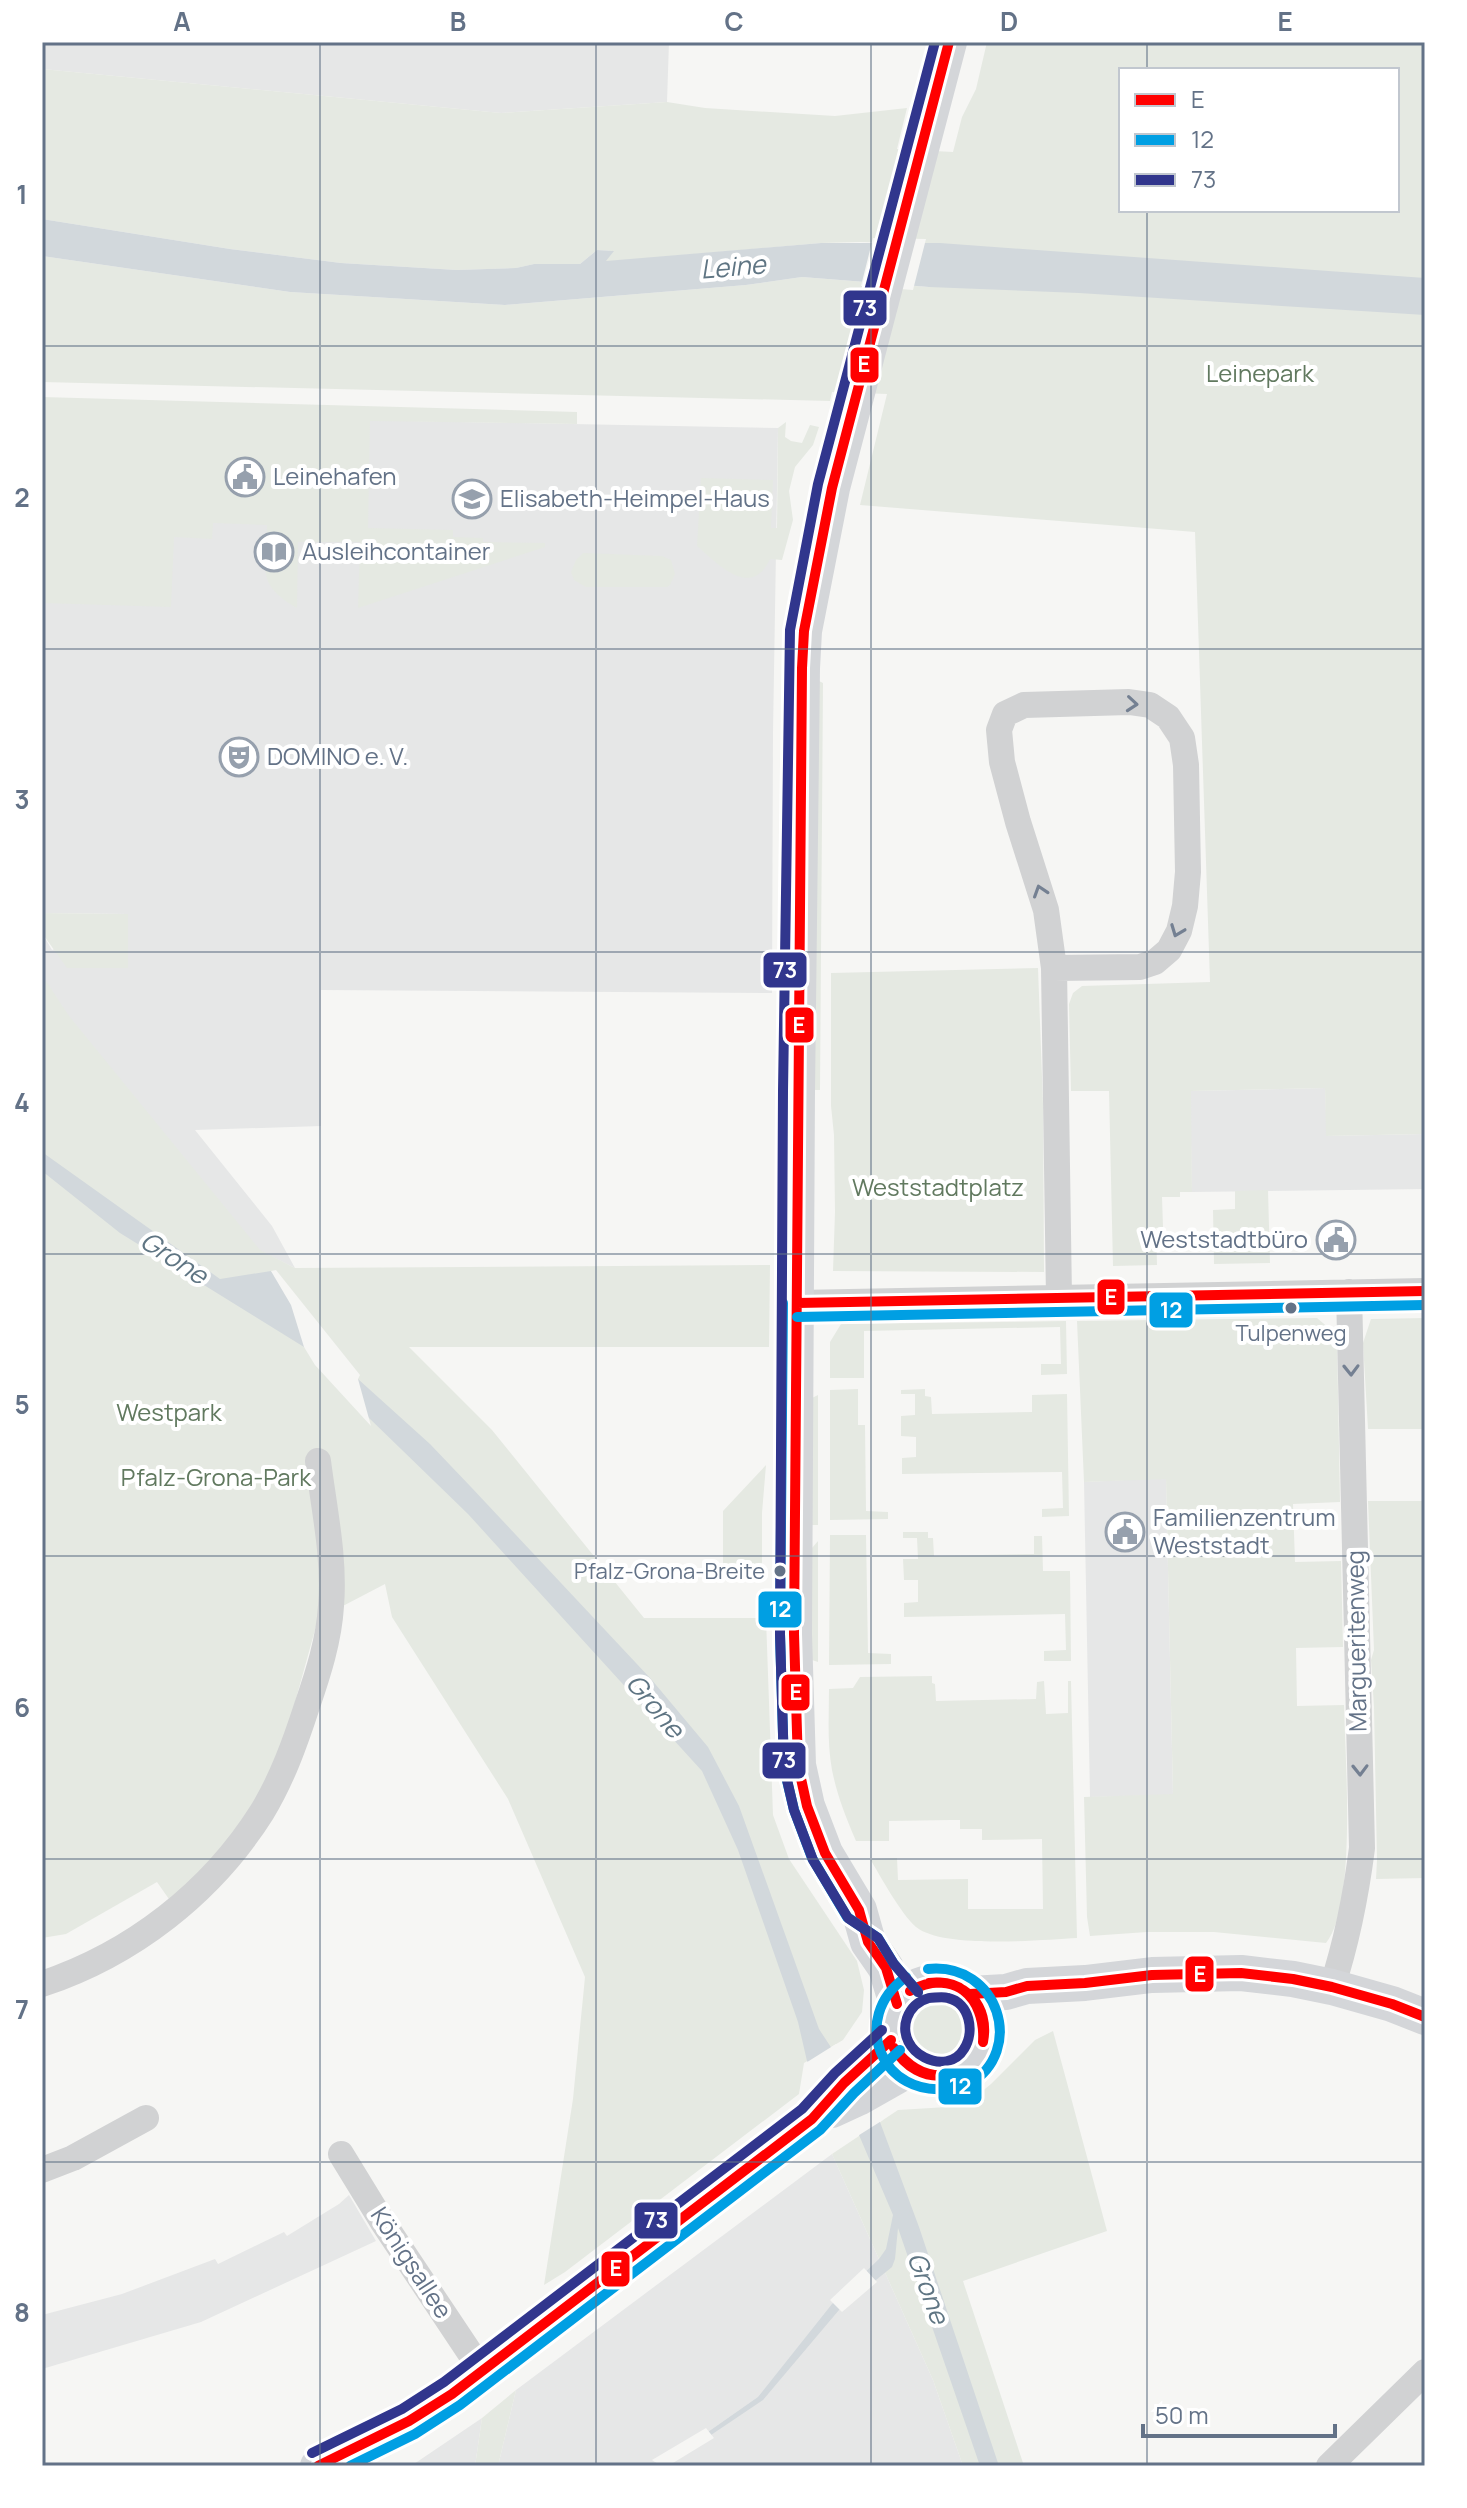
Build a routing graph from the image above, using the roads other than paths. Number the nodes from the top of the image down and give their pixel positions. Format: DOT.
graph roads {
  1 [pos="949,42"];
  2 [pos="1054,968"];
  3 [pos="1425,1291"];
  4 [pos="1349,1292"];
  5 [pos="1059,1298"];
  6 [pos="797,1303"];
  7 [pos="318,1461"];
  8 [pos="859,1910"];
  9 [pos="929,1983"];
  10 [pos="1085,1983"];
  11 [pos="42,1984"];
  12 [pos="1332,1987"];
  13 [pos="970,1994"];
  14 [pos="897,2004"];
  15 [pos="1425,2017"];
  16 [pos="985,2030"];
  17 [pos="901,2054"];
  18 [pos="146,2118"];
  19 [pos="341,2154"];
  20 [pos="42,2170"];
  21 [pos="482,2371"];
  22 [pos="1425,2372"];
  23 [pos="318,2466"];
  24 [pos="1329,2466"];
  1 -- 6 [label="street"];
  2 -- 2 [label="street, one-way"];
  2 -- 5 [label="street"];
  3 -- 4 [label="street"];
  4 -- 5 [label="street"];
  4 -- 12 [label="street, Margueritenweg, one-way"];
  5 -- 6 [label="street"];
  6 -- 8 [label="street"];
  7 -- 11 [label="street"];
  8 -- 9 [label="street"];
  8 -- 14 [label="street"];
  9 -- 13 [label="street"];
  9 -- 14 [label="street"];
  10 -- 12 [label="street"];
  10 -- 13 [label="street"];
  10 -- 16 [label="street"];
  12 -- 15 [label="street"];
  13 -- 16 [label="street"];
  14 -- 17 [label="street"];
  16 -- 17 [label="street"];
  17 -- 21 [label="street"];
  18 -- 20 [label="street"];
  19 -- 21 [label="street, Königsallee"];
  21 -- 23 [label="street"];
  22 -- 24 [label="street"];
}
